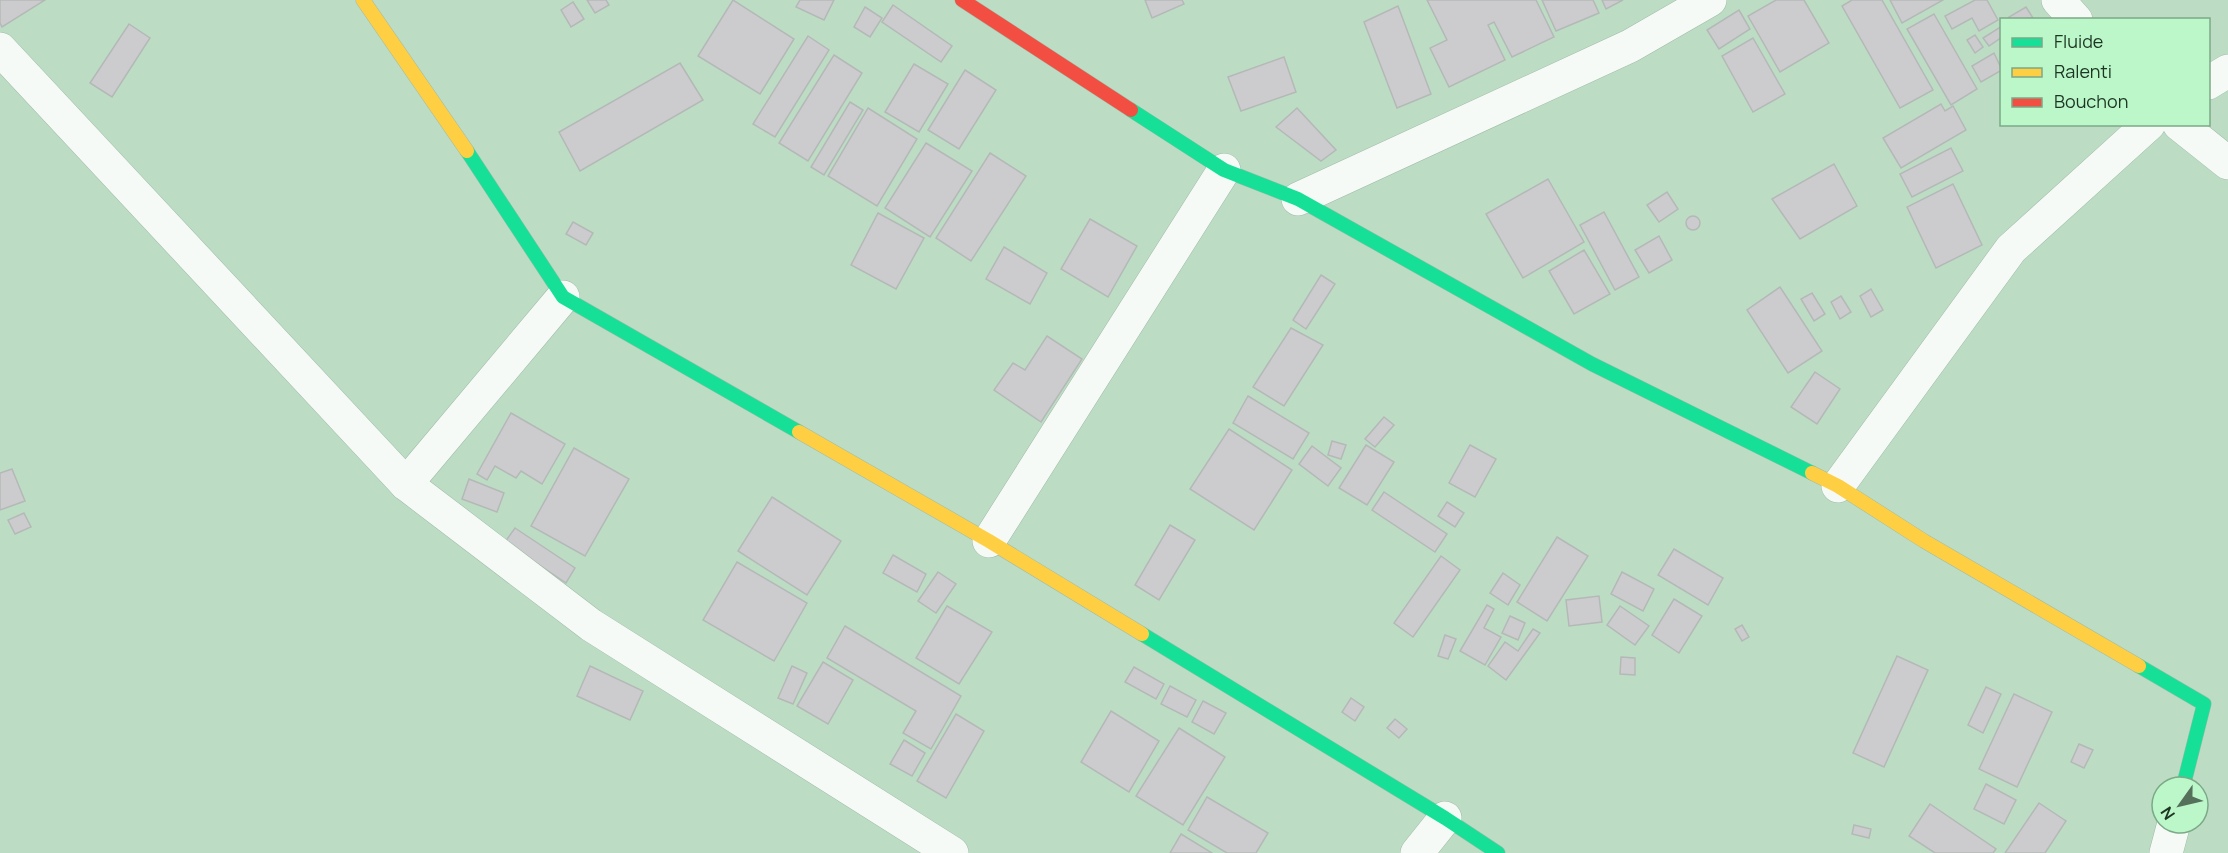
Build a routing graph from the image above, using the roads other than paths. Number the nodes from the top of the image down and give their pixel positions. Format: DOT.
graph roads {
  1 [pos="363,0"];
  2 [pos="963,0"];
  3 [pos="1710,0"];
  4 [pos="2058,0"];
  5 [pos="2074,18"];
  6 [pos="0,49"];
  7 [pos="2228,71"];
  8 [pos="2210,82"];
  9 [pos="2147,126"];
  10 [pos="2181,126"];
  11 [pos="2228,164"];
  12 [pos="1224,170"];
  13 [pos="1298,199"];
  14 [pos="563,297"];
  15 [pos="406,484"];
  16 [pos="1838,486"];
  17 [pos="989,541"];
  18 [pos="2186,775"];
  19 [pos="1445,818"];
  20 [pos="2171,835"];
  21 [pos="952,853"];
  22 [pos="1417,853"];
  23 [pos="1498,853"];
  24 [pos="2166,853"];
  1 -- 14 [label="street"];
  2 -- 12 [label="street"];
  3 -- 13 [label="street"];
  4 -- 5 [label="street"];
  6 -- 15 [label="street"];
  7 -- 8 [label="street"];
  9 -- 16 [label="street"];
  10 -- 11 [label="street"];
  12 -- 13 [label="street"];
  12 -- 17 [label="street"];
  13 -- 16 [label="street"];
  14 -- 15 [label="street"];
  14 -- 17 [label="street"];
  15 -- 21 [label="street"];
  16 -- 18 [label="street"];
  17 -- 19 [label="street"];
  19 -- 22 [label="street"];
  19 -- 23 [label="street"];
  20 -- 24 [label="street"];
}
